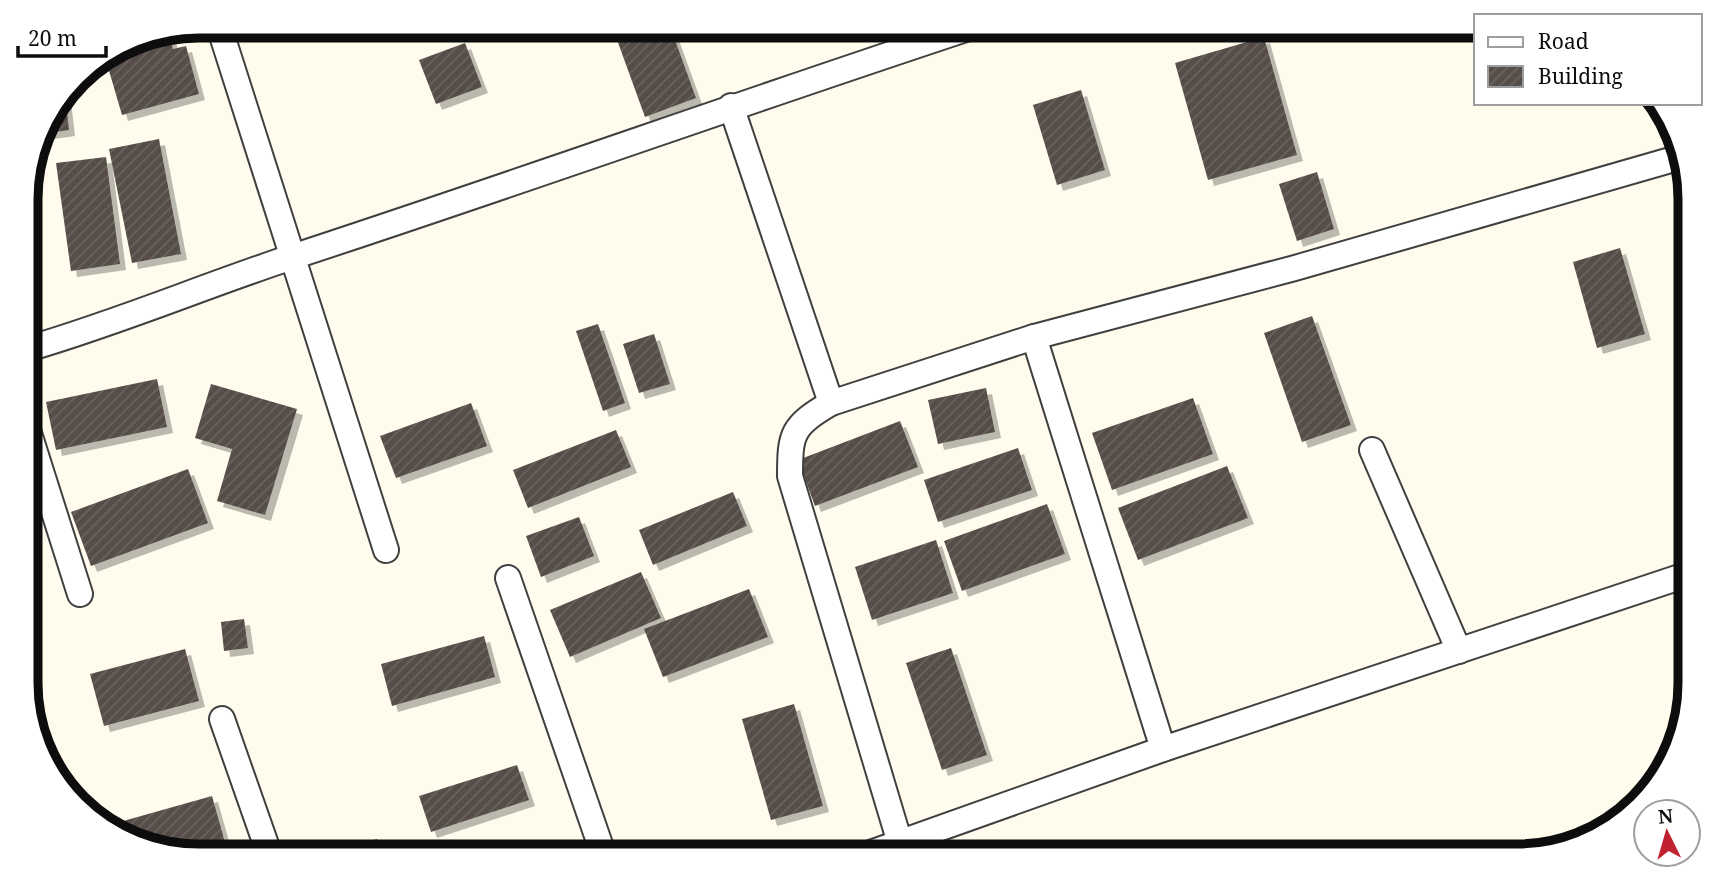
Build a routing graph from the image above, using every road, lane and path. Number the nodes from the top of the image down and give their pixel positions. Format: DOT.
graph roads {
  1 [pos="223,39"];
  2 [pos="935,39"];
  3 [pos="731,106"];
  4 [pos="1672,160"];
  5 [pos="291,257"];
  6 [pos="1034,337"];
  7 [pos="39,345"];
  8 [pos="831,403"];
  9 [pos="1372,450"];
  10 [pos="38,463"];
  11 [pos="386,550"];
  12 [pos="508,578"];
  13 [pos="1678,579"];
  14 [pos="80,594"];
  15 [pos="1460,651"];
  16 [pos="222,719"];
  17 [pos="1163,749"];
  18 [pos="900,843"];
  19 [pos="266,844"];
  20 [pos="600,844"];
  1 -- 5 [label="street"];
  2 -- 3 [label="street"];
  3 -- 5 [label="street"];
  3 -- 8 [label="street"];
  4 -- 6 [label="street"];
  5 -- 7 [label="street"];
  5 -- 11 [label="street"];
  6 -- 8 [label="street"];
  6 -- 17 [label="street"];
  8 -- 18 [label="street"];
  9 -- 15 [label="street"];
  10 -- 14 [label="street"];
  12 -- 20 [label="street"];
  13 -- 15 [label="street"];
  15 -- 17 [label="street"];
  16 -- 19 [label="street"];
  17 -- 18 [label="street"];
}
